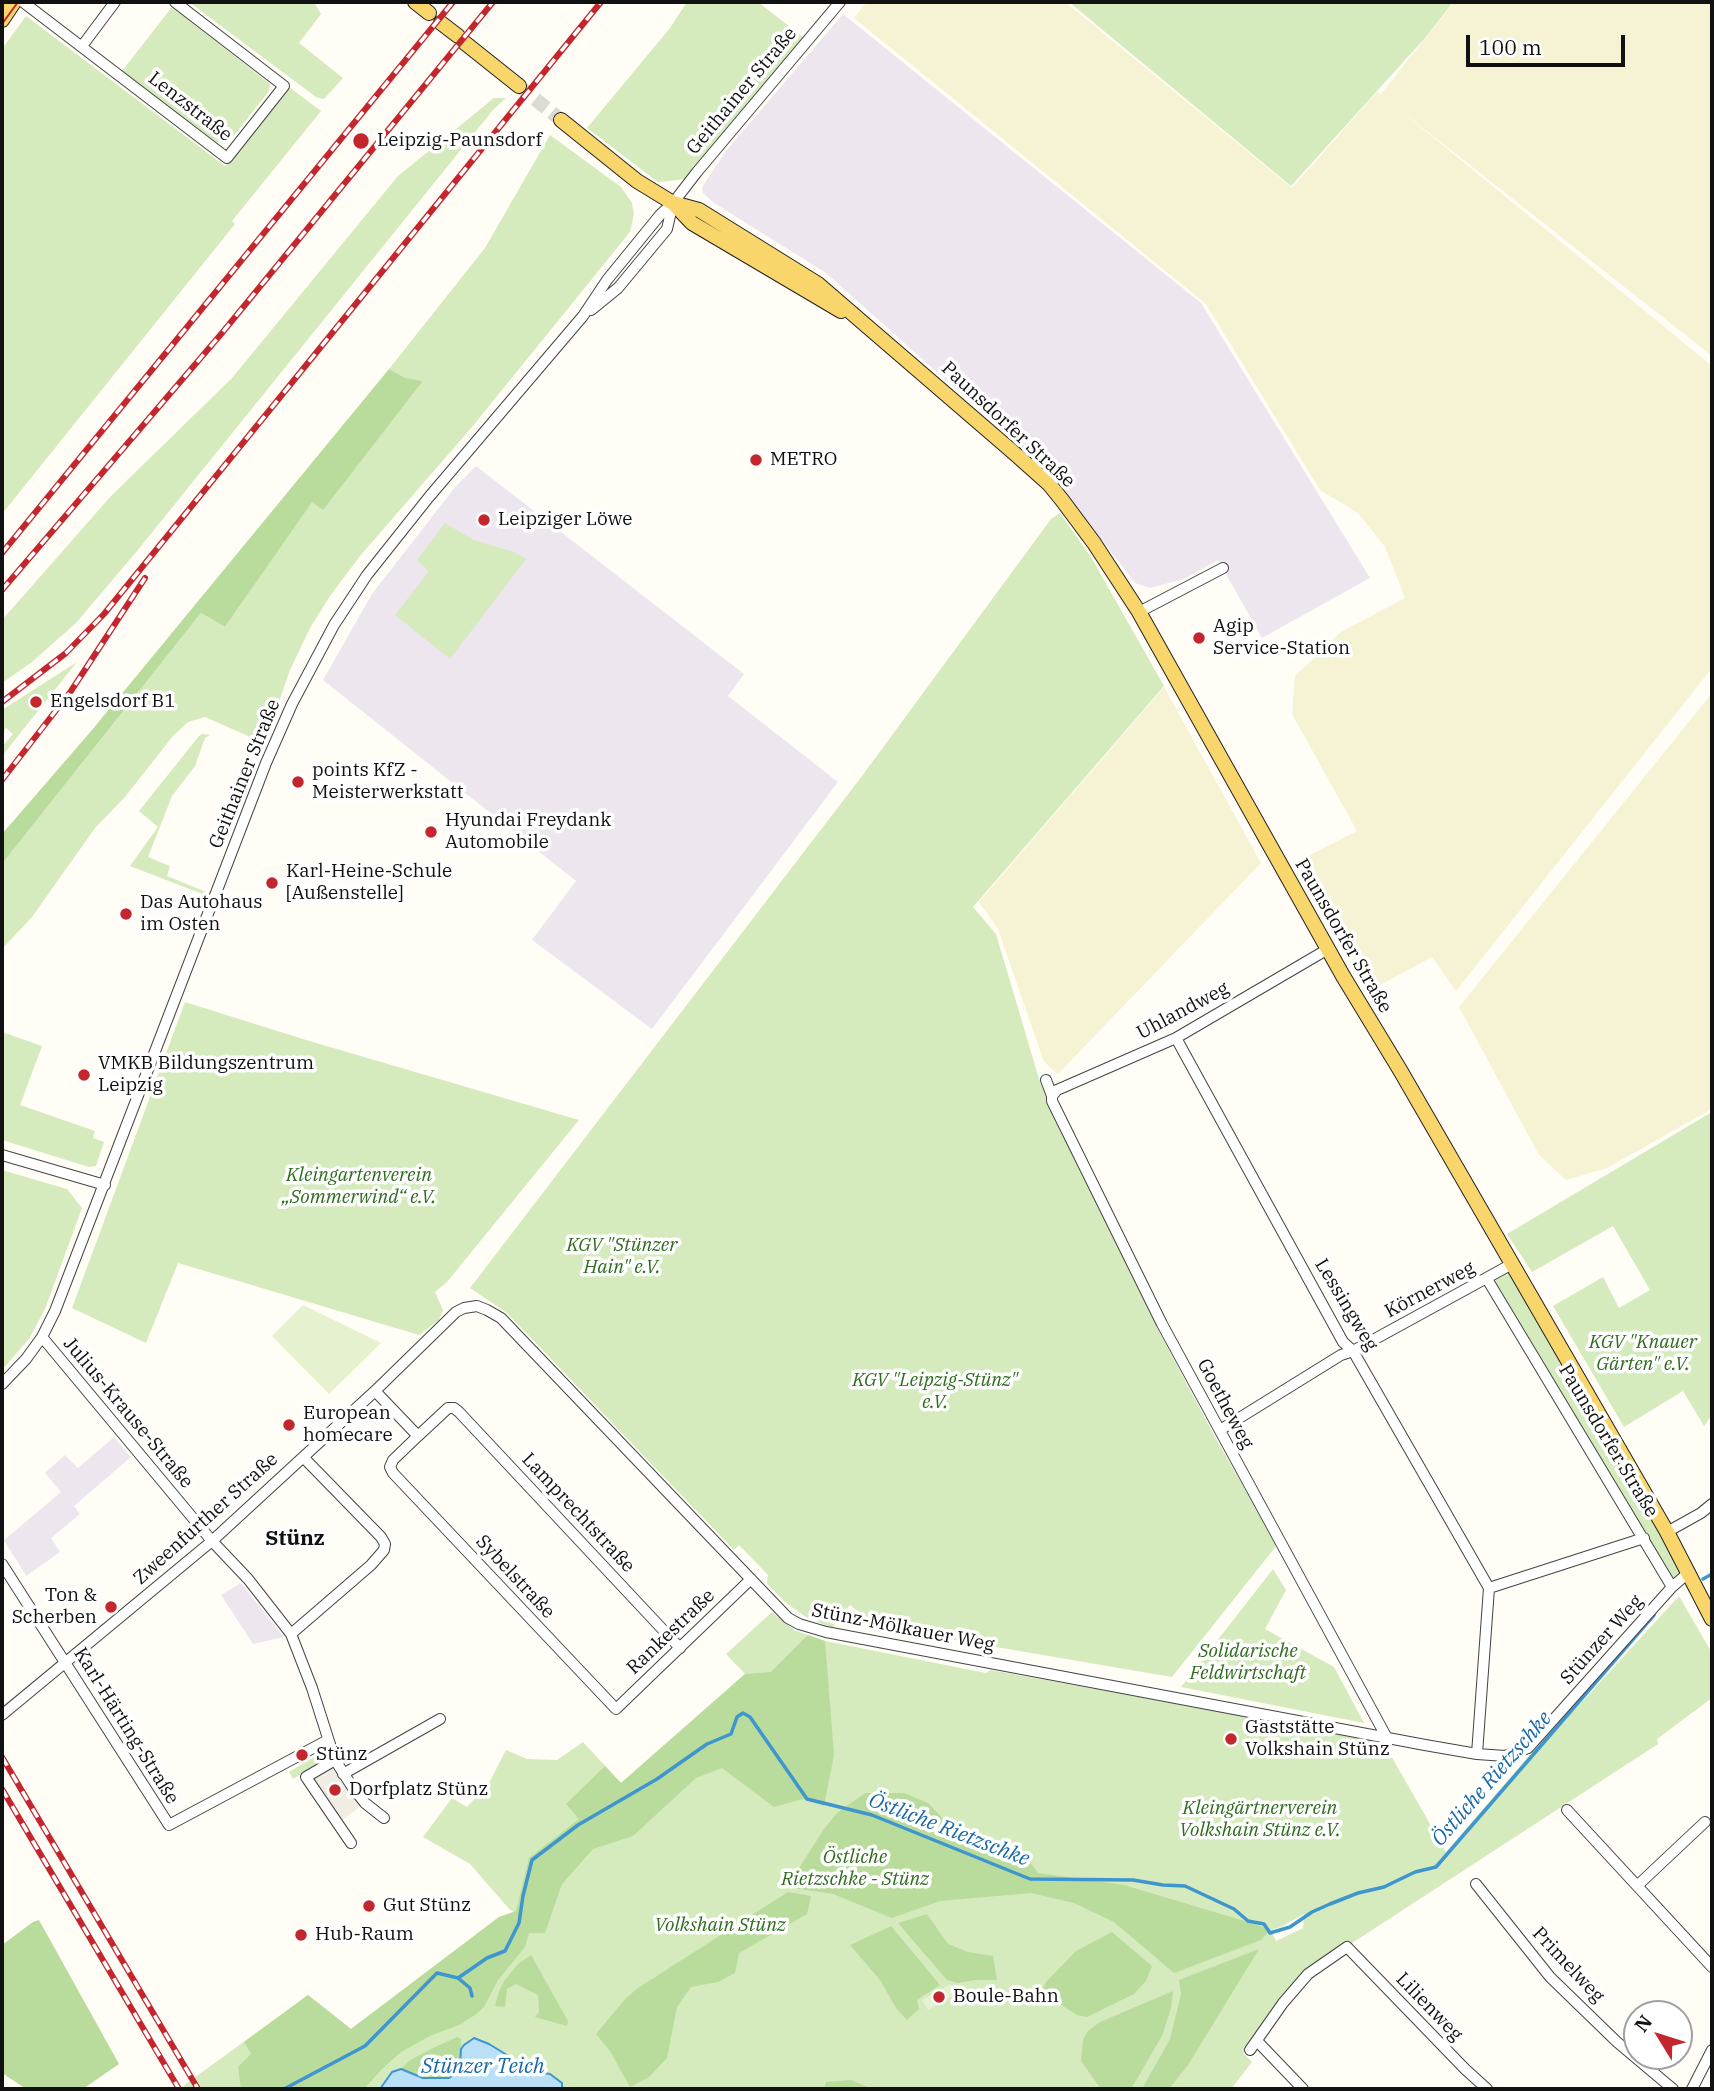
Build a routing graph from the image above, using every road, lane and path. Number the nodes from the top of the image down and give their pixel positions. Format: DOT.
graph roads {
  1 [pos="14,2"];
  2 [pos="23,2"];
  3 [pos="115,2"];
  4 [pos="175,2"];
  5 [pos="415,2"];
  6 [pos="840,2"];
  7 [pos="429,13"];
  8 [pos="2,20"];
  9 [pos="441,23"];
  10 [pos="82,46"];
  11 [pos="519,86"];
  12 [pos="561,120"];
  13 [pos="673,204"];
  14 [pos="1223,568"];
  15 [pos="1139,612"];
  16 [pos="1328,949"];
  17 [pos="1176,1038"];
  18 [pos="1046,1080"];
  19 [pos="1052,1096"];
  20 [pos="2,1155"];
  21 [pos="105,1185"];
  22 [pos="1512,1264"];
  23 [pos="1487,1279"];
  24 [pos="456,1312"];
  25 [pos="42,1337"];
  26 [pos="1353,1351"];
  27 [pos="2,1384"];
  28 [pos="375,1391"];
  29 [pos="1220,1430"];
  30 [pos="418,1436"];
  31 [pos="303,1457"];
  32 [pos="1712,1504"];
  33 [pos="1667,1532"];
  34 [pos="1644,1538"];
  35 [pos="212,1541"];
  36 [pos="2,1564"];
  37 [pos="1687,1574"];
  38 [pos="751,1579"];
  39 [pos="1672,1587"];
  40 [pos="1489,1588"];
  41 [pos="1712,1619"];
  42 [pos="291,1634"];
  43 [pos="680,1648"];
  44 [pos="66,1663"];
  45 [pos="616,1709"];
  46 [pos="2,1715"];
  47 [pos="440,1719"];
  48 [pos="1387,1738"];
  49 [pos="328,1740"];
  50 [pos="1477,1754"];
  51 [pos="335,1760"];
  52 [pos="343,1774"];
  53 [pos="1567,1811"];
  54 [pos="384,1818"];
  55 [pos="1705,1822"];
  56 [pos="351,1843"];
  57 [pos="1476,1884"];
  58 [pos="1638,1885"];
  59 [pos="1712,1967"];
  60 [pos="1712,2050"];
  61 [pos="1701,2072"];
  62 [pos="1712,2079"];
  63 [pos="1303,2089"];
  64 [pos="1487,2089"];
  65 [pos="1673,2089"];
  66 [pos="1692,2089"];
  1 -- 8 [label="main road"];
  2 -- 10 [label="street, Lenzstraße"];
  3 -- 10 [label="street"];
  4 -- 10 [label="street, Lenzstraße"];
  5 -- 7 [label="main road"];
  6 -- 13 [label="street, Geithainer Straße"];
  9 -- 11 [label="main road"];
  12 -- 13 [label="main road, Paunsdorfer Straße"];
  13 -- 15 [label="main road, Paunsdorfer Straße"];
  13 -- 21 [label="street, Geithainer Straße"];
  14 -- 15 [label="street"];
  15 -- 16 [label="main road, Paunsdorfer Straße"];
  16 -- 17 [label="street, Uhlandweg"];
  16 -- 22 [label="main road, Paunsdorfer Straße"];
  17 -- 19 [label="street, Uhlandweg"];
  17 -- 26 [label="street, Lessingweg"];
  18 -- 19 [label="street, Goetheweg"];
  19 -- 29 [label="street, Goetheweg"];
  20 -- 21 [label="street"];
  21 -- 25 [label="street, Geithainer Straße"];
  22 -- 23 [label="street, Körnerweg"];
  22 -- 33 [label="main road, Paunsdorfer Straße"];
  23 -- 26 [label="street, Körnerweg"];
  23 -- 34 [label="street, Paunsdorfer Straße"];
  24 -- 28 [label="street, Zweenfurther Straße"];
  24 -- 38 [label="street, Stünz-Mölkauer Weg"];
  25 -- 27 [label="street, Geithainer Straße"];
  25 -- 35 [label="street, Julius-Krause-Straße"];
  26 -- 29 [label="street, Körnerweg"];
  26 -- 40 [label="street, Lessingweg"];
  28 -- 30 [label="street"];
  28 -- 31 [label="street, Zweenfurther Straße"];
  29 -- 48 [label="street, Goetheweg"];
  30 -- 43 [label="street, Lamprechtstraße"];
  30 -- 45 [label="street, Sybelstraße"];
  31 -- 35 [label="street, Zweenfurther Straße"];
  31 -- 42 [label="street"];
  32 -- 33 [label="street"];
  33 -- 37 [label="main road, Paunsdorfer Straße"];
  34 -- 39 [label="street, Paunsdorfer Straße"];
  34 -- 40 [label="street"];
  35 -- 42 [label="street, Julius-Krause-Straße"];
  35 -- 44 [label="street, Zweenfurther Straße"];
  36 -- 44 [label="street, Karl-Härting-Straße"];
  37 -- 39 [label="street, Stünzer Weg"];
  37 -- 41 [label="main road, Paunsdorfer Straße"];
  38 -- 43 [label="street, Rankestraße"];
  38 -- 48 [label="street, Stünz-Mölkauer Weg"];
  39 -- 50 [label="street, Stünzer Weg"];
  40 -- 50 [label="street"];
  42 -- 49 [label="street, Julius-Krause-Straße"];
  43 -- 45 [label="street, Rankestraße"];
  44 -- 46 [label="street, Zweenfurther Straße"];
  44 -- 49 [label="street, Karl-Härting-Straße"];
  47 -- 52 [label="street"];
  48 -- 50 [label="street, Stünzer Weg"];
  49 -- 51 [label="street, Julius-Krause-Straße"];
  51 -- 52 [label="street, Julius-Krause-Straße"];
  51 -- 56 [label="street"];
  52 -- 54 [label="street, Julius-Krause-Straße"];
  53 -- 58 [label="street"];
  55 -- 58 [label="street"];
  57 -- 65 [label="street, Primelweg"];
  58 -- 59 [label="street"];
  60 -- 61 [label="street"];
  61 -- 62 [label="street"];
  61 -- 66 [label="street"];
  63 -- 64 [label="street, Lilienweg"];
}
